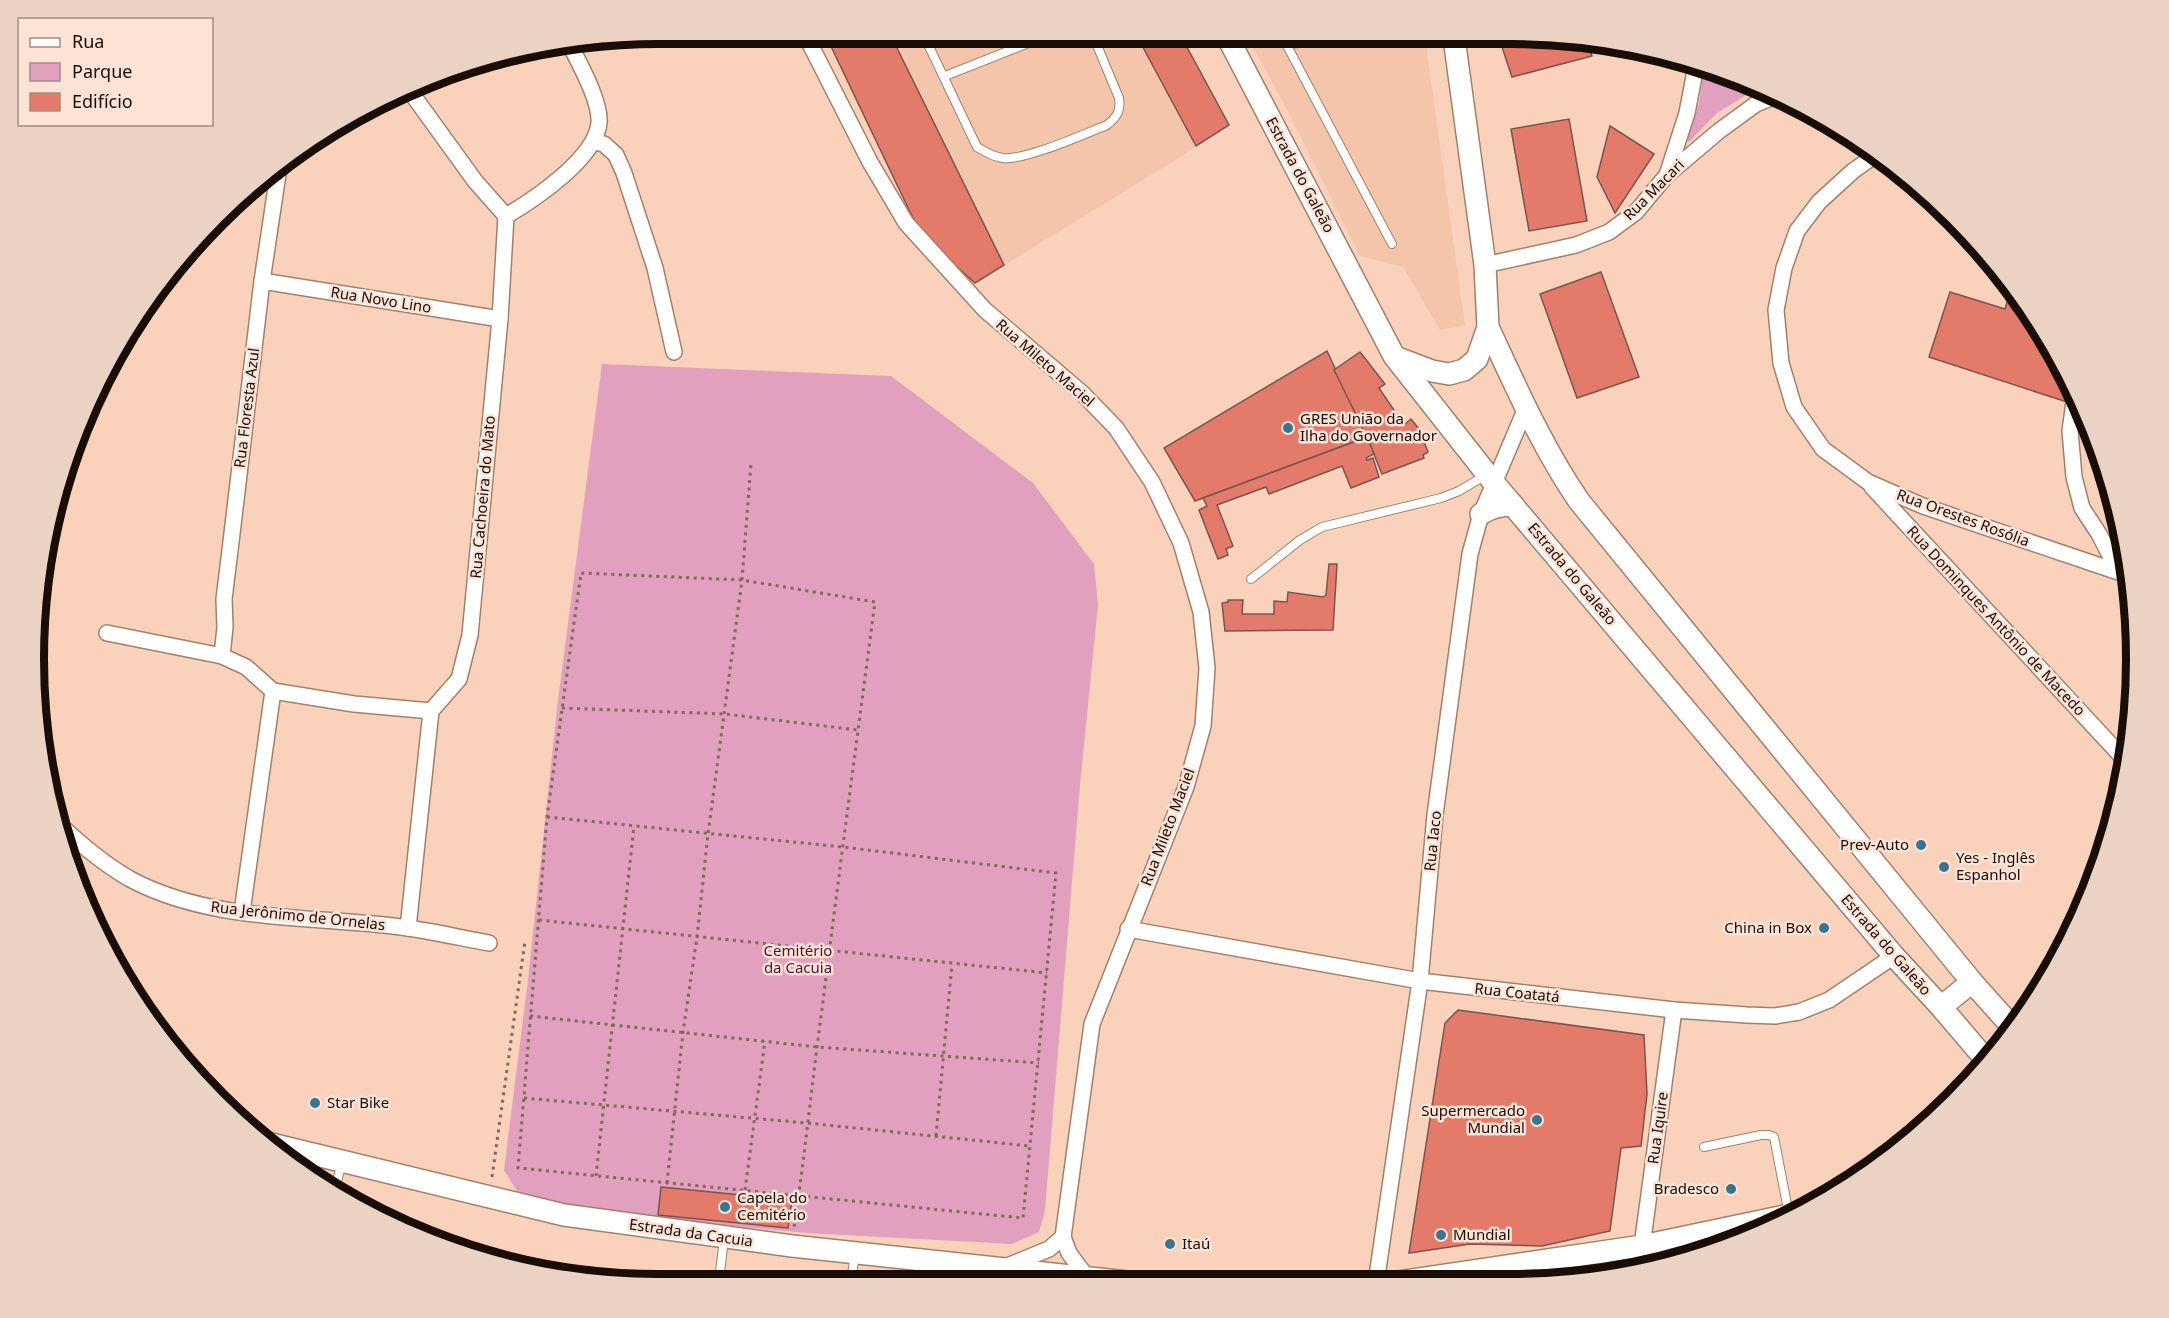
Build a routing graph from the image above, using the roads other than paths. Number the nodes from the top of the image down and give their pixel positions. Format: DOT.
graph roads {
  1 [pos="810,44"];
  2 [pos="928,44"];
  3 [pos="1026,44"];
  4 [pos="1096,44"];
  5 [pos="1231,44"];
  6 [pos="1286,44"];
  7 [pos="1455,44"];
  8 [pos="572,50"];
  9 [pos="1695,72"];
  10 [pos="945,76"];
  11 [pos="413,95"];
  12 [pos="1767,100"];
  13 [pos="594,142"];
  14 [pos="1869,159"];
  15 [pos="1667,175"];
  16 [pos="278,176"];
  17 [pos="506,216"];
  18 [pos="1392,244"];
  19 [pos="1485,265"];
  20 [pos="262,282"];
  21 [pos="500,319"];
  22 [pos="1488,327"];
  23 [pos="674,352"];
  24 [pos="1394,356"];
  25 [pos="1526,408"];
  26 [pos="2072,409"];
  27 [pos="1491,479"];
  28 [pos="1868,482"];
  29 [pos="1513,505"];
  30 [pos="1481,514"];
  31 [pos="2118,563"];
  32 [pos="2119,571"];
  33 [pos="1251,579"];
  34 [pos="107,633"];
  35 [pos="222,656"];
  36 [pos="273,691"];
  37 [pos="431,711"];
  38 [pos="2118,752"];
  39 [pos="69,833"];
  40 [pos="242,912"];
  41 [pos="408,928"];
  42 [pos="1128,929"];
  43 [pos="489,943"];
  44 [pos="1894,956"];
  45 [pos="1420,981"];
  46 [pos="1972,982"];
  47 [pos="1941,1007"];
  48 [pos="1674,1010"];
  49 [pos="2007,1021"];
  50 [pos="1981,1055"];
  51 [pos="284,1147"];
  52 [pos="1704,1147"];
  53 [pos="342,1161"];
  54 [pos="336,1183"];
  55 [pos="1788,1208"];
  56 [pos="1761,1221"];
  57 [pos="724,1237"];
  58 [pos="1063,1237"];
  59 [pos="1642,1246"];
  60 [pos="855,1254"];
  61 [pos="720,1274"];
  62 [pos="852,1274"];
  63 [pos="992,1274"];
  64 [pos="1001,1274"];
  65 [pos="1085,1274"];
  66 [pos="1377,1274"];
  67 [pos="1452,1274"];
  1 -- 42 [label="street, Rua Mileto Maciel"];
  2 -- 10 [label="lane"];
  3 -- 10 [label="lane"];
  4 -- 10 [label="lane"];
  5 -- 24 [label="main road, Estrada do Galeão"];
  6 -- 18 [label="lane"];
  7 -- 19 [label="main road"];
  8 -- 13 [label="street"];
  9 -- 15 [label="street"];
  11 -- 17 [label="street"];
  12 -- 15 [label="street, Rua Macari"];
  13 -- 17 [label="street"];
  13 -- 23 [label="street"];
  14 -- 28 [label="street, Rua Orestes Rosólia"];
  15 -- 19 [label="street, Rua Macari"];
  16 -- 20 [label="street, Rua Floresta Azul"];
  17 -- 21 [label="street, Rua Cachoeira do Mato"];
  19 -- 22 [label="main road"];
  20 -- 21 [label="street, Rua Novo Lino"];
  20 -- 35 [label="street, Rua Floresta Azul"];
  21 -- 37 [label="street, Rua Cachoeira do Mato"];
  22 -- 24 [label="main road"];
  22 -- 25 [label="main road"];
  24 -- 27 [label="main road, Estrada do Galeão"];
  25 -- 27 [label="street, Rua Iaco"];
  25 -- 46 [label="main road"];
  26 -- 31 [label="street"];
  27 -- 29 [label="main road, Estrada do Galeão"];
  27 -- 30 [label="street, Rua Iaco"];
  27 -- 33 [label="lane"];
  28 -- 32 [label="street, Rua Orestes Rosólia"];
  28 -- 38 [label="street, Rua Dominques Antônio de Macedo"];
  29 -- 30 [label="main road"];
  29 -- 44 [label="main road, Estrada do Galeão"];
  30 -- 45 [label="street, Rua Iaco"];
  34 -- 35 [label="street"];
  35 -- 36 [label="street"];
  36 -- 37 [label="street"];
  36 -- 40 [label="street"];
  37 -- 41 [label="street"];
  39 -- 40 [label="street, Rua Jerônimo de Ornelas"];
  40 -- 41 [label="street, Rua Jerônimo de Ornelas"];
  41 -- 43 [label="street, Rua Jerônimo de Ornelas"];
  42 -- 45 [label="street, Rua Coatatá"];
  42 -- 58 [label="street, Rua Mileto Maciel"];
  44 -- 47 [label="main road, Estrada do Galeão"];
  44 -- 48 [label="street, Rua Coatatá"];
  45 -- 48 [label="street, Rua Coatatá"];
  45 -- 66 [label="street, Rua Iaco"];
  46 -- 47 [label="main road"];
  46 -- 49 [label="main road"];
  47 -- 50 [label="main road, Estrada do Galeão"];
  48 -- 59 [label="street, Rua Iquire"];
  51 -- 53 [label="main road, Estrada da Cacuia"];
  52 -- 55 [label="lane"];
  53 -- 54 [label="lane"];
  53 -- 57 [label="main road, Estrada da Cacuia"];
  56 -- 59 [label="main road"];
  57 -- 60 [label="main road, Estrada da Cacuia"];
  57 -- 61 [label="lane"];
  58 -- 64 [label="street"];
  58 -- 65 [label="street"];
  59 -- 67 [label="main road"];
  60 -- 62 [label="lane"];
  60 -- 63 [label="main road, Estrada da Cacuia"];
}
